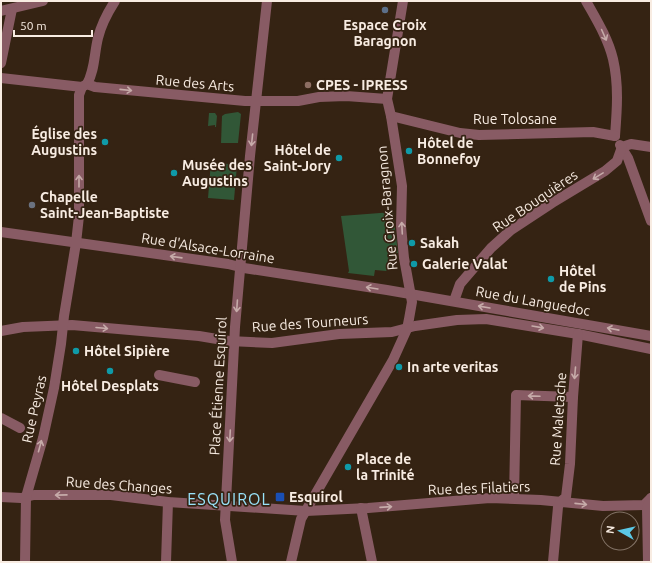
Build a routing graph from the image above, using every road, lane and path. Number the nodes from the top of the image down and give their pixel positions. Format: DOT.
graph roads {
  1 [pos="43,1"];
  2 [pos="115,1"];
  3 [pos="267,1"];
  4 [pos="403,1"];
  5 [pos="586,1"];
  6 [pos="12,9"];
  7 [pos="1,11"];
  8 [pos="1,63"];
  9 [pos="1,78"];
  10 [pos="84,86"];
  11 [pos="388,99"];
  12 [pos="256,102"];
  13 [pos="391,116"];
  14 [pos="615,136"];
  15 [pos="622,147"];
  16 [pos="651,147"];
  17 [pos="651,221"];
  18 [pos="1,232"];
  19 [pos="76,243"];
  20 [pos="240,268"];
  21 [pos="411,294"];
  22 [pos="454,301"];
  23 [pos="63,325"];
  24 [pos="407,329"];
  25 [pos="1,331"];
  26 [pos="578,334"];
  27 [pos="651,336"];
  28 [pos="235,341"];
  29 [pos="651,349"];
  30 [pos="159,374"];
  31 [pos="195,382"];
  32 [pos="573,397"];
  33 [pos="1,418"];
  34 [pos="20,428"];
  35 [pos="1,497"];
  36 [pos="26,497"];
  37 [pos="514,498"];
  38 [pos="651,498"];
  39 [pos="168,502"];
  40 [pos="560,502"];
  41 [pos="226,505"];
  42 [pos="362,508"];
  43 [pos="306,511"];
  44 [pos="25,562"];
  45 [pos="166,562"];
  46 [pos="232,562"];
  47 [pos="291,562"];
  48 [pos="372,562"];
  49 [pos="553,562"];
  50 [pos="648,562"];
  1 -- 6 [label="street"];
  2 -- 10 [label="street, Rue Peyras"];
  3 -- 12 [label="street, Place Étienne Esquirol"];
  4 -- 11 [label="street, Rue Croix-Baragnon"];
  5 -- 14 [label="street, one-way"];
  6 -- 7 [label="street"];
  6 -- 8 [label="street"];
  9 -- 10 [label="street, Rue des Arts"];
  10 -- 12 [label="street, Rue des Arts, one-way"];
  19 -- 10 [label="street, Rue Peyras, one-way"];
  11 -- 12 [label="street, Rue des Arts"];
  11 -- 13 [label="street, Rue Croix-Baragnon"];
  12 -- 20 [label="street, Place Étienne Esquirol, one-way"];
  13 -- 14 [label="street, Rue Tolosane"];
  21 -- 13 [label="street, Rue Croix-Baragnon, one-way"];
  14 -- 15 [label="street"];
  15 -- 16 [label="street"];
  15 -- 17 [label="street"];
  15 -- 22 [label="street, Rue Bouquières, one-way"];
  18 -- 19 [label="street, Rue d'Alsace-Lorraine"];
  20 -- 19 [label="street, Rue d'Alsace-Lorraine, one-way"];
  19 -- 23 [label="street, Rue Peyras"];
  21 -- 20 [label="street, Rue d'Alsace-Lorraine, one-way"];
  20 -- 28 [label="street, Place Étienne Esquirol, one-way"];
  21 -- 22 [label="street, Rue du Languedoc"];
  21 -- 24 [label="street, Rue Croix-Baragnon"];
  27 -- 22 [label="street, Rue du Languedoc, one-way"];
  23 -- 25 [label="street, Rue des Tourneurs"];
  23 -- 28 [label="street, Rue des Tourneurs, one-way"];
  36 -- 23 [label="street, Rue Peyras, one-way"];
  24 -- 26 [label="street, Rue du Languedoc, one-way"];
  24 -- 28 [label="street, Rue des Tourneurs"];
  24 -- 43 [label="street, Rue Croix-Baragnon"];
  26 -- 29 [label="street, Rue du Languedoc"];
  26 -- 32 [label="street, Rue Maletache, one-way"];
  28 -- 41 [label="street, Place Étienne Esquirol, one-way"];
  30 -- 31 [label="street"];
  32 -- 37 [label="street, one-way"];
  32 -- 40 [label="street, Rue Maletache"];
  33 -- 34 [label="street"];
  35 -- 36 [label="street, Rue des Changes"];
  39 -- 36 [label="street, Rue des Changes, one-way"];
  36 -- 44 [label="street, Rue Peyras"];
  37 -- 40 [label="street, Rue des Filatiers"];
  42 -- 37 [label="street, Rue des Filatiers, one-way"];
  40 -- 38 [label="street, Rue des Filatiers, one-way"];
  38 -- 50 [label="street"];
  39 -- 41 [label="street, Rue des Changes"];
  39 -- 45 [label="street"];
  40 -- 49 [label="street, Rue Maletache"];
  41 -- 43 [label="street, Rue des Changes"];
  41 -- 46 [label="street, Place Étienne Esquirol"];
  42 -- 43 [label="street, Rue des Filatiers"];
  42 -- 48 [label="street"];
  43 -- 47 [label="street"];
}
